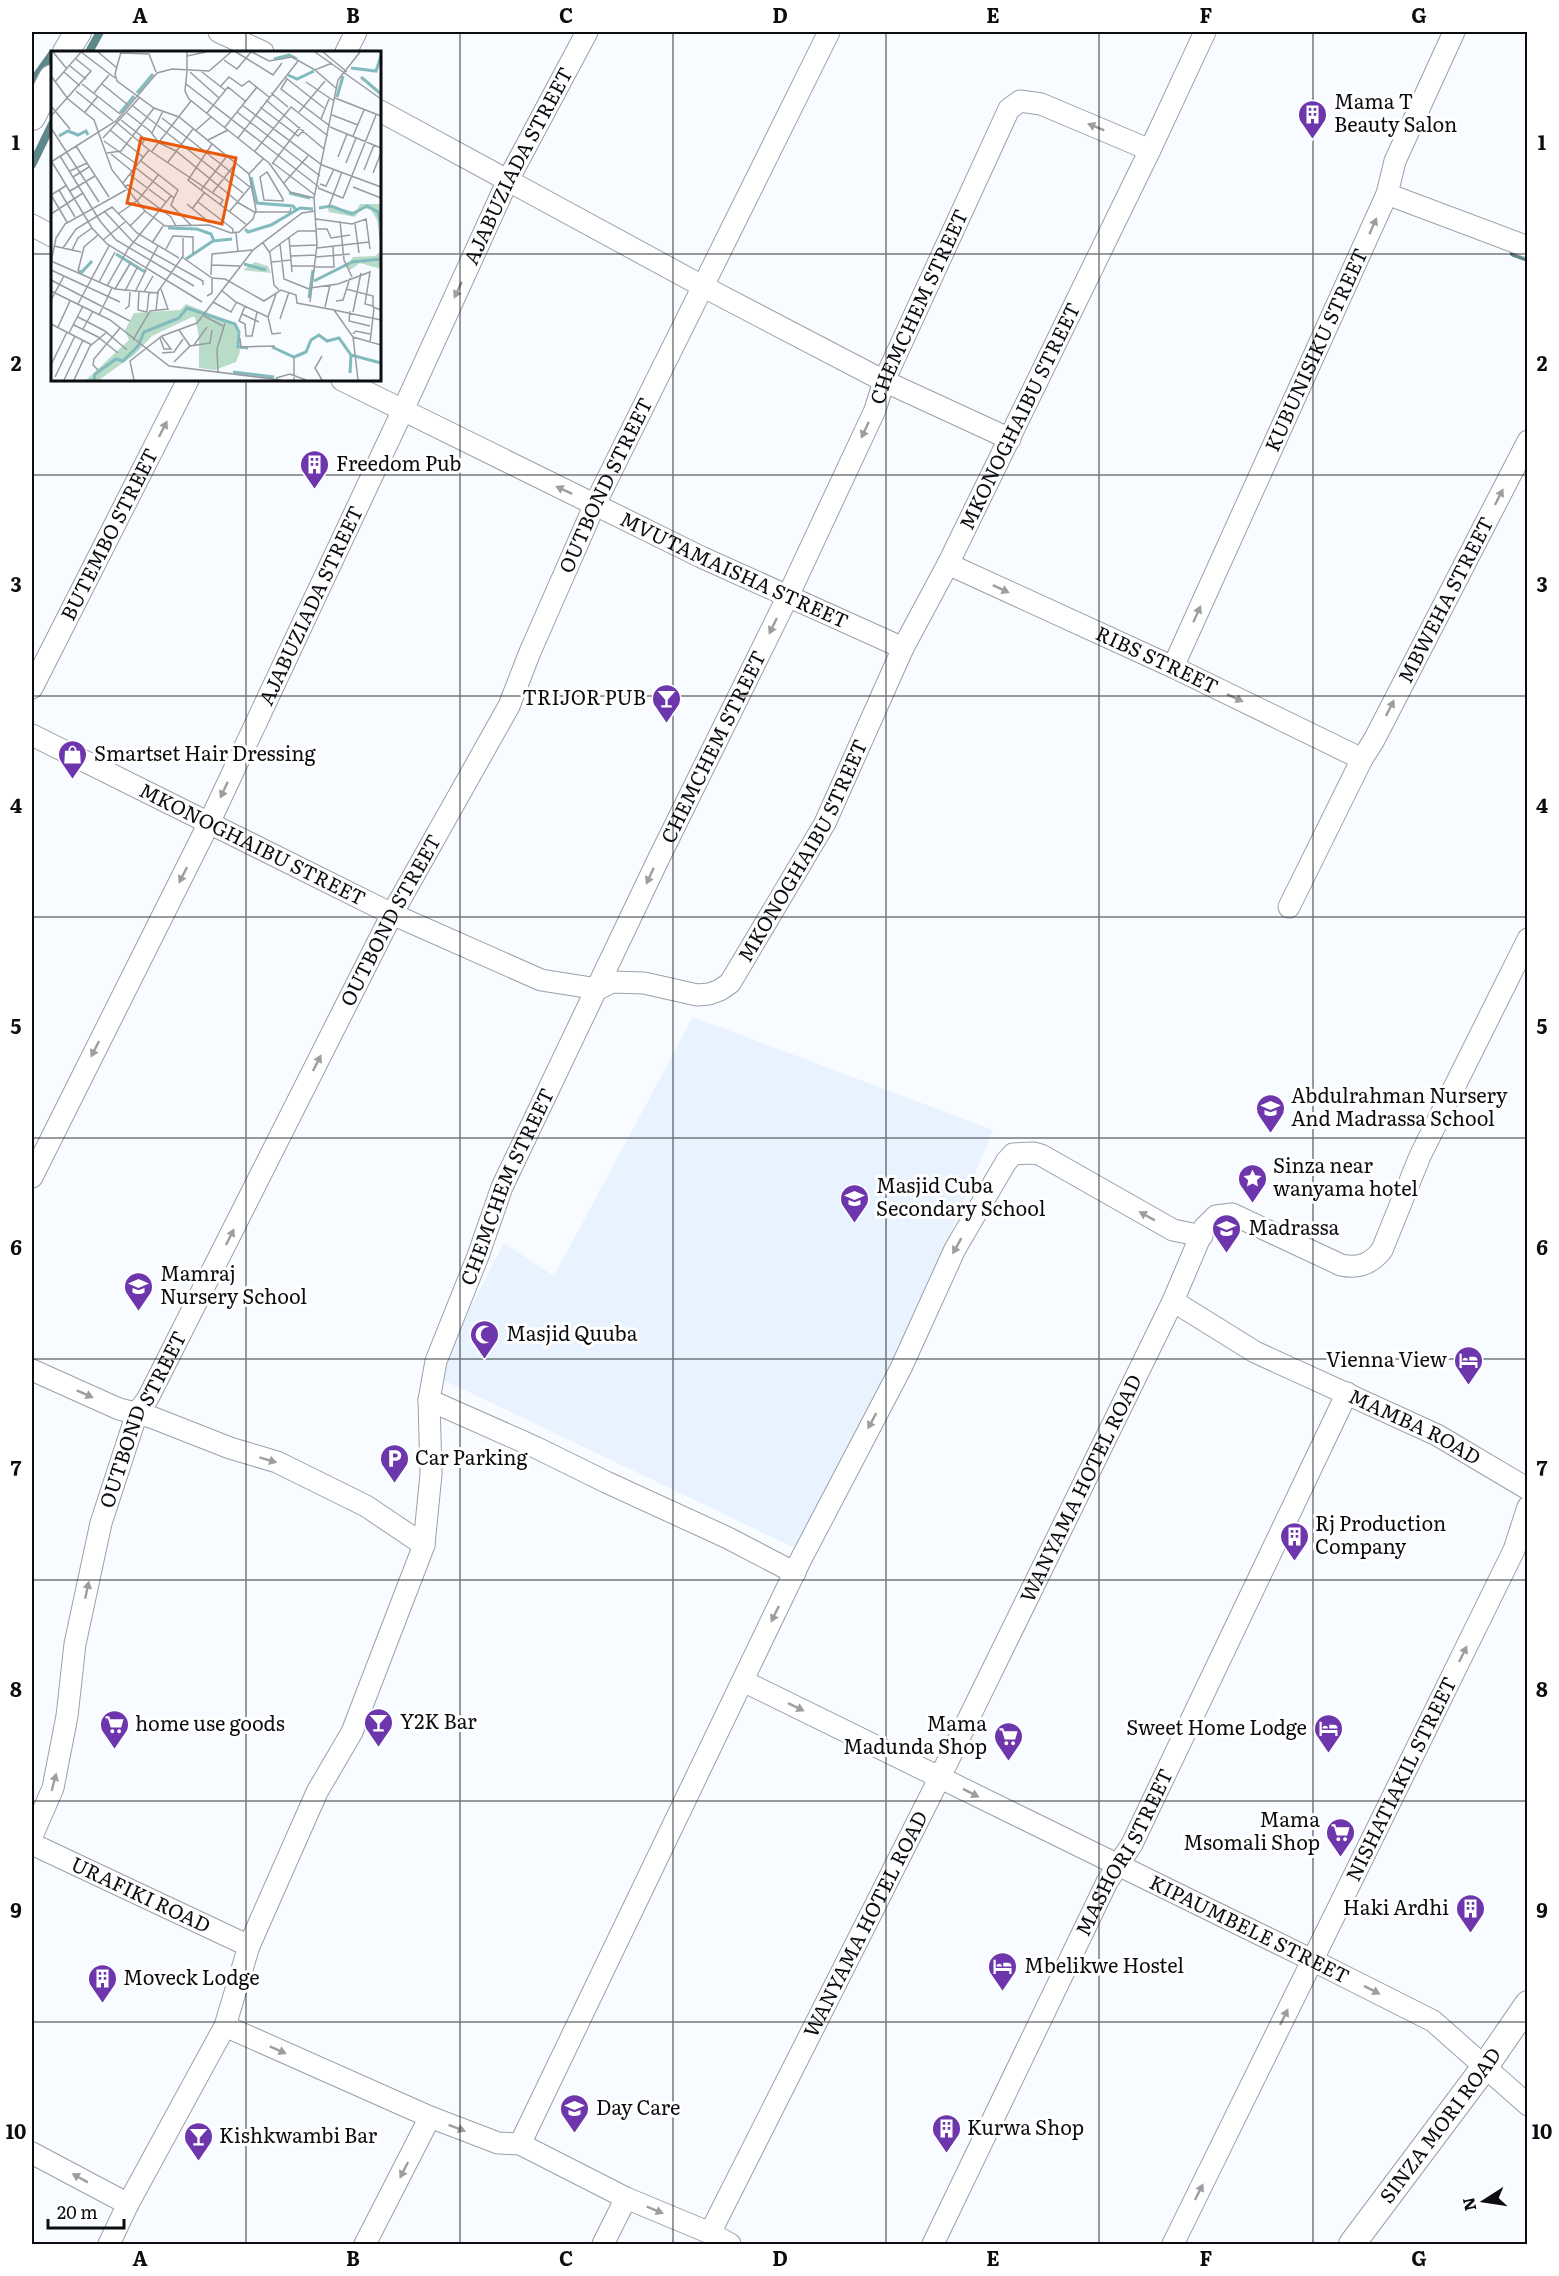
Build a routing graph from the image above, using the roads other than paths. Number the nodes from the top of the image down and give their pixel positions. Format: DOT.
graph roads {
  1 [pos="78,32"];
  2 [pos="219,32"];
  3 [pos="356,32"];
  4 [pos="587,32"];
  5 [pos="829,32"];
  6 [pos="1205,32"];
  7 [pos="1454,32"];
  8 [pos="67,51"];
  9 [pos="261,51"];
  10 [pos="346,51"];
  11 [pos="51,80"];
  12 [pos="381,112"];
  13 [pos="32,117"];
  14 [pos="1150,150"];
  15 [pos="508,180"];
  16 [pos="1387,194"];
  17 [pos="32,225"];
  18 [pos="51,235"];
  19 [pos="1527,248"];
  20 [pos="704,287"];
  21 [pos="187,381"];
  22 [pos="344,381"];
  23 [pos="884,381"];
  24 [pos="403,410"];
  25 [pos="1010,439"];
  26 [pos="1527,441"];
  27 [pos="595,504"];
  28 [pos="948,564"];
  29 [pos="788,596"];
  30 [pos="903,648"];
  31 [pos="1173,668"];
  32 [pos="32,688"];
  33 [pos="32,735"];
  34 [pos="1362,759"];
  35 [pos="209,823"];
  36 [pos="1289,908"];
  37 [pos="392,914"];
  38 [pos="1527,939"];
  39 [pos="598,989"];
  40 [pos="32,1177"];
  41 [pos="1202,1236"];
  42 [pos="1173,1301"];
  43 [pos="32,1370"];
  44 [pos="1347,1393"];
  45 [pos="429,1400"];
  46 [pos="137,1413"];
  47 [pos="1527,1489"];
  48 [pos="1527,1507"];
  49 [pos="424,1545"];
  50 [pos="795,1573"];
  51 [pos="743,1681"];
  52 [pos="940,1777"];
  53 [pos="32,1836"];
  54 [pos="32,1844"];
  55 [pos="1118,1866"];
  56 [pos="249,1946"];
  57 [pos="1312,1959"];
  58 [pos="1527,2004"];
  59 [pos="225,2026"];
  60 [pos="1484,2068"];
  61 [pos="1527,2105"];
  62 [pos="430,2117"];
  63 [pos="520,2144"];
  64 [pos="32,2153"];
  65 [pos="626,2198"];
  66 [pos="128,2204"];
  67 [pos="710,2233"];
  68 [pos="109,2244"];
  69 [pos="365,2244"];
  70 [pos="603,2244"];
  71 [pos="730,2244"];
  72 [pos="933,2244"];
  73 [pos="1173,2244"];
  74 [pos="1352,2244"];
  1 -- 8 [label="street"];
  2 -- 9 [label="street"];
  3 -- 10 [label="street"];
  4 -- 15 [label="street, AJABUZIADA STREET"];
  5 -- 20 [label="street, OUTBOND STREET"];
  6 -- 14 [label="street, MKONOGHAIBU STREET"];
  7 -- 16 [label="street, KUBUNISIKU STREET"];
  11 -- 13 [label="street"];
  12 -- 15 [label="street"];
  14 -- 23 [label="street, CHEMCHEM STREET, one-way"];
  14 -- 25 [label="street, MKONOGHAIBU STREET"];
  15 -- 20 [label="street"];
  15 -- 24 [label="street, AJABUZIADA STREET, one-way"];
  16 -- 19 [label="street"];
  31 -- 16 [label="street, KUBUNISIKU STREET, one-way"];
  17 -- 18 [label="street"];
  20 -- 23 [label="street"];
  20 -- 27 [label="street, OUTBOND STREET"];
  32 -- 21 [label="street, BUTEMBO STREET, one-way"];
  22 -- 24 [label="street, MVUTAMAISHA STREET"];
  23 -- 25 [label="street"];
  23 -- 29 [label="street, CHEMCHEM STREET, one-way"];
  27 -- 24 [label="street, MVUTAMAISHA STREET, one-way"];
  24 -- 35 [label="street, AJABUZIADA STREET, one-way"];
  25 -- 28 [label="street, MKONOGHAIBU STREET"];
  34 -- 26 [label="street, MBWEHA STREET, one-way"];
  27 -- 29 [label="street, MVUTAMAISHA STREET"];
  27 -- 37 [label="street, OUTBOND STREET"];
  28 -- 30 [label="street, MKONOGHAIBU STREET"];
  28 -- 31 [label="street, RIBS STREET, one-way"];
  29 -- 30 [label="street, MVUTAMAISHA STREET"];
  29 -- 39 [label="street, CHEMCHEM STREET, one-way"];
  30 -- 39 [label="street, MKONOGHAIBU STREET"];
  31 -- 34 [label="street, RIBS STREET, one-way"];
  33 -- 35 [label="street, MKONOGHAIBU STREET"];
  34 -- 36 [label="street, MBWEHA STREET"];
  35 -- 37 [label="street, MKONOGHAIBU STREET"];
  35 -- 40 [label="street, AJABUZIADA STREET, one-way"];
  37 -- 39 [label="street, MKONOGHAIBU STREET"];
  46 -- 37 [label="street, OUTBOND STREET, one-way"];
  38 -- 41 [label="street, WANYAMA HOTEL ROAD"];
  39 -- 45 [label="street, CHEMCHEM STREET"];
  41 -- 42 [label="street, WANYAMA HOTEL ROAD"];
  41 -- 50 [label="street, one-way"];
  42 -- 44 [label="street, MAMBA ROAD"];
  42 -- 52 [label="street, WANYAMA HOTEL ROAD"];
  43 -- 46 [label="street, one-way"];
  44 -- 47 [label="street, MAMBA ROAD"];
  44 -- 55 [label="street, MASHORI STREET"];
  45 -- 49 [label="street, CHEMCHEM STREET"];
  45 -- 50 [label="street"];
  46 -- 49 [label="street, one-way"];
  53 -- 46 [label="street, OUTBOND STREET, one-way"];
  57 -- 48 [label="street, NISHATIAKIL STREET, one-way"];
  49 -- 56 [label="street, CHEMCHEM STREET"];
  50 -- 51 [label="street, one-way"];
  51 -- 52 [label="street, KIPAUMBELE STREET, one-way"];
  51 -- 63 [label="street"];
  52 -- 55 [label="street, KIPAUMBELE STREET, one-way"];
  52 -- 67 [label="street, WANYAMA HOTEL ROAD"];
  54 -- 56 [label="street, URAFIKI ROAD"];
  55 -- 57 [label="street, KIPAUMBELE STREET"];
  55 -- 72 [label="street, MASHORI STREET"];
  56 -- 59 [label="street, CHEMCHEM STREET"];
  57 -- 60 [label="street, KIPAUMBELE STREET, one-way"];
  73 -- 57 [label="street, NISHATIAKIL STREET, one-way"];
  58 -- 60 [label="street, SINZA MORI ROAD"];
  59 -- 62 [label="street, one-way"];
  59 -- 66 [label="street, CHEMCHEM STREET"];
  60 -- 61 [label="street, KIPAUMBELE STREET"];
  60 -- 74 [label="street, SINZA MORI ROAD"];
  62 -- 63 [label="street, one-way"];
  62 -- 69 [label="street, one-way"];
  63 -- 65 [label="street"];
  66 -- 64 [label="street, one-way"];
  65 -- 67 [label="street, one-way"];
  65 -- 70 [label="street"];
  66 -- 68 [label="street, CHEMCHEM STREET"];
  67 -- 71 [label="street"];
}
